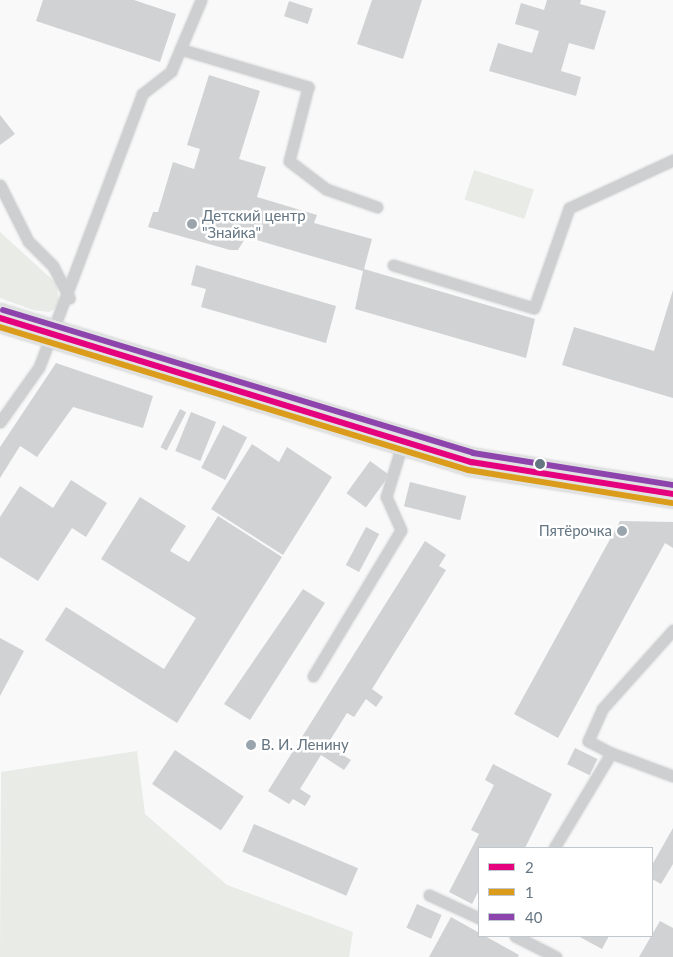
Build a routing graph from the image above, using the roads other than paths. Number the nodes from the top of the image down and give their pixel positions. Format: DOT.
graph roads {
  1 [pos="201,0"];
  2 [pos="180,49"];
  3 [pos="673,160"];
  4 [pos="0,185"];
  5 [pos="377,207"];
  6 [pos="393,266"];
  7 [pos="69,298"];
  8 [pos="0,318"];
  9 [pos="52,337"];
  10 [pos="0,422"];
  11 [pos="403,442"];
  12 [pos="673,494"];
  13 [pos="673,630"];
  14 [pos="313,676"];
  15 [pos="611,753"];
  16 [pos="673,776"];
  17 [pos="555,847"];
  18 [pos="429,895"];
  19 [pos="478,918"];
  20 [pos="518,937"];
  21 [pos="556,957"];
  1 -- 2 [label="lane"];
  2 -- 5 [label="lane"];
  2 -- 7 [label="lane"];
  3 -- 6 [label="lane"];
  4 -- 7 [label="lane"];
  7 -- 9 [label="lane"];
  8 -- 9 [label="main road"];
  9 -- 10 [label="lane"];
  9 -- 11 [label="main road"];
  11 -- 12 [label="main road"];
  11 -- 14 [label="lane"];
  13 -- 15 [label="lane"];
  15 -- 16 [label="lane"];
  15 -- 17 [label="lane"];
  18 -- 19 [label="lane"];
  20 -- 21 [label="lane"];
}
